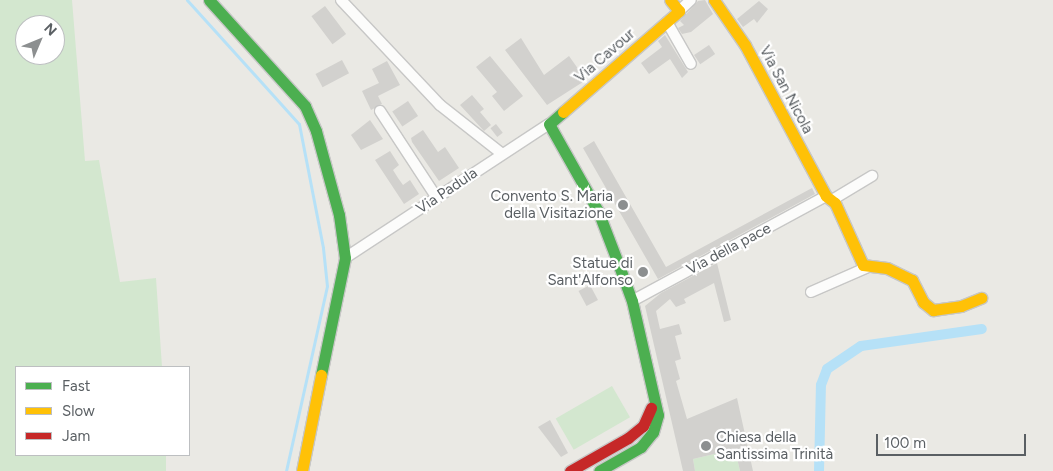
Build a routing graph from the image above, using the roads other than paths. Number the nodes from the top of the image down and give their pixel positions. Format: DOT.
graph roads {
  1 [pos="209,0"];
  2 [pos="340,0"];
  3 [pos="670,0"];
  4 [pos="691,0"];
  5 [pos="714,0"];
  6 [pos="679,11"];
  7 [pos="667,22"];
  8 [pos="691,64"];
  9 [pos="380,111"];
  10 [pos="549,124"];
  11 [pos="502,153"];
  12 [pos="872,176"];
  13 [pos="437,198"];
  14 [pos="829,198"];
  15 [pos="345,258"];
  16 [pos="868,267"];
  17 [pos="811,292"];
  18 [pos="981,298"];
  19 [pos="632,301"];
  20 [pos="652,397"];
  21 [pos="598,456"];
  22 [pos="604,470"];
  23 [pos="302,471"];
  24 [pos="570,471"];
  1 -- 15 [label="street"];
  2 -- 11 [label="street"];
  3 -- 6 [label="street"];
  4 -- 6 [label="street"];
  5 -- 14 [label="street, Via San Nicola"];
  6 -- 7 [label="street, Via Cavour"];
  7 -- 8 [label="street"];
  7 -- 10 [label="street, Via Cavour"];
  9 -- 13 [label="street"];
  10 -- 11 [label="street, Via Padula"];
  10 -- 19 [label="street"];
  11 -- 13 [label="street, Via Padula"];
  12 -- 14 [label="street, Via della pace"];
  13 -- 15 [label="street, Via Padula"];
  14 -- 16 [label="street, Via San Nicola"];
  14 -- 19 [label="street, Via della pace"];
  15 -- 23 [label="street"];
  16 -- 17 [label="street"];
  16 -- 18 [label="street"];
  19 -- 20 [label="street"];
  20 -- 21 [label="street"];
  20 -- 22 [label="street"];
  21 -- 22 [label="street"];
  21 -- 24 [label="street"];
}
